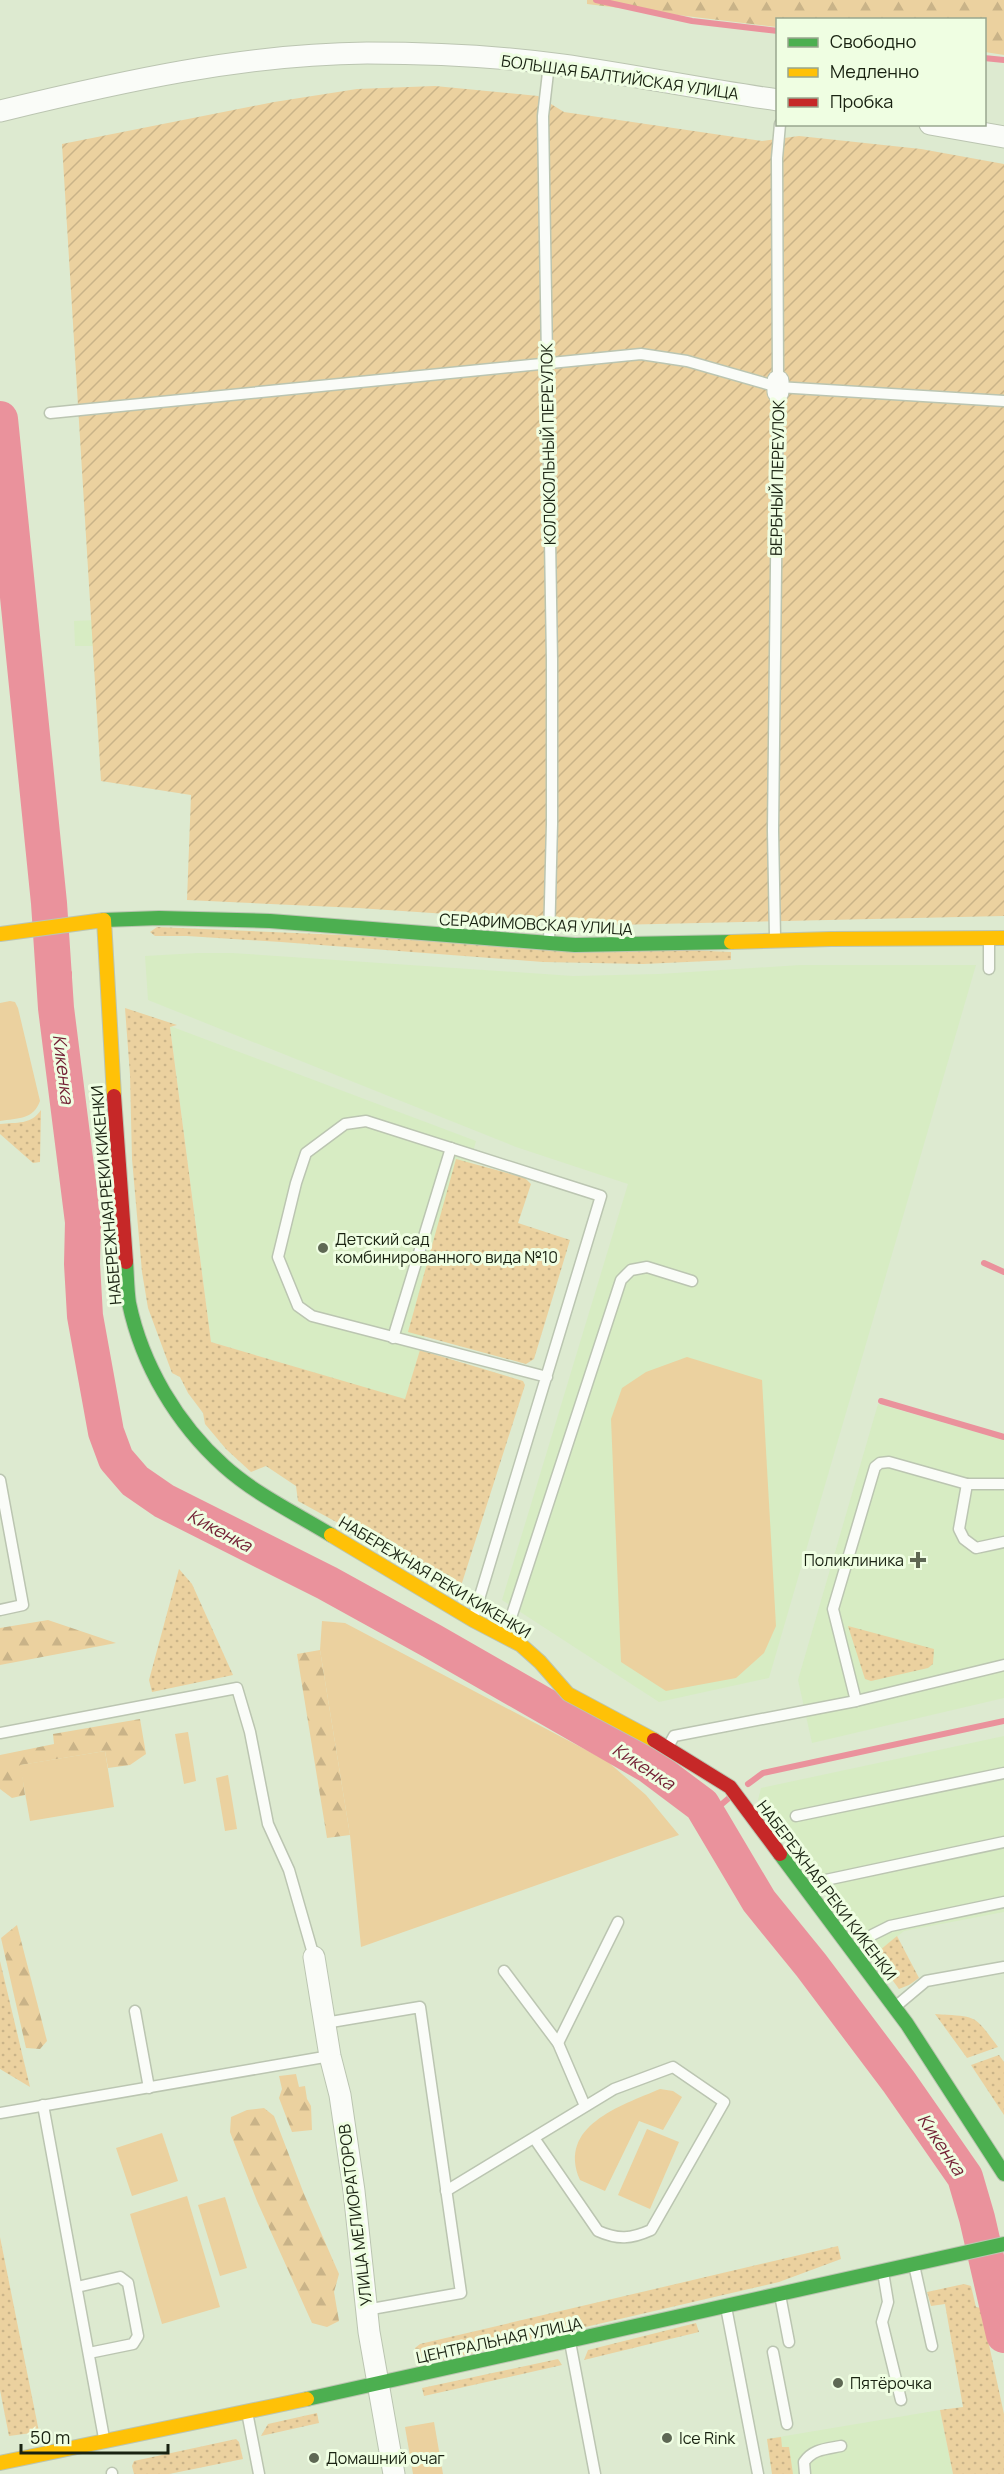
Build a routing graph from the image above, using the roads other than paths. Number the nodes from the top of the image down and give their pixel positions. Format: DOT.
graph roads {
  1 [pos="549,64"];
  2 [pos="776,100"];
  3 [pos="0,111"];
  4 [pos="780,126"];
  5 [pos="941,126"];
  6 [pos="1004,137"];
  7 [pos="546,364"];
  8 [pos="778,387"];
  9 [pos="1004,401"];
  10 [pos="50,413"];
  11 [pos="104,920"];
  12 [pos="0,934"];
  13 [pos="989,938"];
  14 [pos="1004,938"];
  15 [pos="775,940"];
  16 [pos="549,944"];
  17 [pos="989,969"];
  18 [pos="450,1148"];
  19 [pos="692,1281"];
  20 [pos="393,1338"];
  21 [pos="547,1377"];
  22 [pos="0,1480"];
  23 [pos="967,1484"];
  24 [pos="1004,1484"];
  25 [pos="1004,1542"];
  26 [pos="0,1610"];
  27 [pos="473,1620"];
  28 [pos="505,1636"];
  29 [pos="1004,1665"];
  30 [pos="856,1701"];
  31 [pos="0,1733"];
  32 [pos="667,1747"];
  33 [pos="1004,1773"];
  34 [pos="796,1816"];
  35 [pos="1004,1842"];
  36 [pos="806,1890"];
  37 [pos="1004,1902"];
  38 [pos="618,1922"];
  39 [pos="873,1935"];
  40 [pos="314,1957"];
  41 [pos="1004,1967"];
  42 [pos="504,1971"];
  43 [pos="894,2008"];
  44 [pos="135,2011"];
  45 [pos="325,2023"];
  46 [pos="558,2043"];
  47 [pos="330,2056"];
  48 [pos="149,2088"];
  49 [pos="43,2105"];
  50 [pos="585,2106"];
  51 [pos="0,2113"];
  52 [pos="534,2138"];
  53 [pos="1004,2174"];
  54 [pos="446,2191"];
  55 [pos="1004,2244"];
  56 [pos="914,2265"];
  57 [pos="883,2272"];
  58 [pos="77,2287"];
  59 [pos="780,2295"];
  60 [pos="726,2306"];
  61 [pos="366,2310"];
  62 [pos="570,2341"];
  63 [pos="789,2342"];
  64 [pos="932,2346"];
  65 [pos="773,2352"];
  66 [pos="89,2353"];
  67 [pos="378,2384"];
  68 [pos="901,2400"];
  69 [pos="247,2411"];
  70 [pos="787,2424"];
  71 [pos="104,2441"];
  72 [pos="841,2446"];
  73 [pos="0,2463"];
  74 [pos="259,2474"];
  75 [pos="394,2474"];
  76 [pos="595,2474"];
  77 [pos="759,2474"];
  78 [pos="805,2474"];
  1 -- 2 [label="street, БОЛЬШАЯ БАЛТИЙСКАЯ УЛИЦА"];
  1 -- 3 [label="street, БОЛЬШАЯ БАЛТИЙСКАЯ УЛИЦА"];
  1 -- 7 [label="lane, КОЛОКОЛЬНЫЙ ПЕРЕУЛОК"];
  4 -- 8 [label="lane, ВЕРБНЫЙ ПЕРЕУЛОК"];
  5 -- 6 [label="street"];
  7 -- 8 [label="lane"];
  7 -- 10 [label="lane"];
  7 -- 16 [label="lane, КОЛОКОЛЬНЫЙ ПЕРЕУЛОК"];
  8 -- 9 [label="lane"];
  8 -- 15 [label="lane, ВЕРБНЫЙ ПЕРЕУЛОК"];
  11 -- 12 [label="street"];
  11 -- 16 [label="street, СЕРАФИМОВСКАЯ УЛИЦА"];
  11 -- 27 [label="street, НАБЕРЕЖНАЯ РЕКИ КИКЕНКИ"];
  13 -- 14 [label="street, СЕРАФИМОВСКАЯ УЛИЦА"];
  13 -- 15 [label="street, СЕРАФИМОВСКАЯ УЛИЦА"];
  13 -- 17 [label="lane"];
  15 -- 16 [label="street, СЕРАФИМОВСКАЯ УЛИЦА"];
  18 -- 20 [label="lane"];
  18 -- 20 [label="lane"];
  18 -- 21 [label="lane"];
  19 -- 28 [label="lane"];
  20 -- 21 [label="lane"];
  21 -- 27 [label="lane"];
  22 -- 26 [label="lane"];
  23 -- 24 [label="lane"];
  23 -- 25 [label="lane"];
  23 -- 30 [label="lane"];
  27 -- 28 [label="street, НАБЕРЕЖНАЯ РЕКИ КИКЕНКИ"];
  28 -- 32 [label="street, НАБЕРЕЖНАЯ РЕКИ КИКЕНКИ"];
  29 -- 30 [label="lane"];
  30 -- 32 [label="lane"];
  31 -- 40 [label="lane"];
  32 -- 36 [label="street, НАБЕРЕЖНАЯ РЕКИ КИКЕНКИ"];
  33 -- 34 [label="lane"];
  35 -- 36 [label="lane"];
  36 -- 43 [label="street, НАБЕРЕЖНАЯ РЕКИ КИКЕНКИ"];
  37 -- 39 [label="lane"];
  38 -- 46 [label="lane"];
  40 -- 45 [label="street, УЛИЦА МЕЛИОРАТОРОВ"];
  41 -- 43 [label="lane"];
  42 -- 46 [label="lane"];
  43 -- 53 [label="street, НАБЕРЕЖНАЯ РЕКИ КИКЕНКИ"];
  44 -- 48 [label="lane"];
  45 -- 47 [label="street, УЛИЦА МЕЛИОРАТОРОВ"];
  45 -- 54 [label="lane"];
  46 -- 50 [label="lane"];
  47 -- 48 [label="lane"];
  47 -- 61 [label="street, УЛИЦА МЕЛИОРАТОРОВ"];
  48 -- 49 [label="lane"];
  49 -- 51 [label="lane"];
  49 -- 58 [label="lane"];
  50 -- 52 [label="lane"];
  50 -- 52 [label="lane"];
  52 -- 54 [label="lane"];
  54 -- 61 [label="lane"];
  55 -- 56 [label="street, ЦЕНТРАЛЬНАЯ УЛИЦА"];
  56 -- 57 [label="street, ЦЕНТРАЛЬНАЯ УЛИЦА"];
  56 -- 64 [label="lane"];
  57 -- 59 [label="street, ЦЕНТРАЛЬНАЯ УЛИЦА"];
  57 -- 68 [label="lane"];
  58 -- 66 [label="lane"];
  58 -- 66 [label="lane"];
  59 -- 60 [label="street, ЦЕНТРАЛЬНАЯ УЛИЦА"];
  59 -- 63 [label="lane"];
  60 -- 62 [label="street, ЦЕНТРАЛЬНАЯ УЛИЦА"];
  60 -- 77 [label="lane"];
  61 -- 67 [label="street, УЛИЦА МЕЛИОРАТОРОВ"];
  62 -- 67 [label="street, ЦЕНТРАЛЬНАЯ УЛИЦА"];
  62 -- 76 [label="lane"];
  65 -- 70 [label="lane"];
  66 -- 71 [label="lane"];
  67 -- 69 [label="street, ЦЕНТРАЛЬНАЯ УЛИЦА"];
  67 -- 75 [label="street, УЛИЦА МЕЛИОРАТОРОВ"];
  69 -- 71 [label="street, ЦЕНТРАЛЬНАЯ УЛИЦА"];
  69 -- 74 [label="lane"];
  71 -- 73 [label="street, ЦЕНТРАЛЬНАЯ УЛИЦА"];
  72 -- 78 [label="lane"];
}
